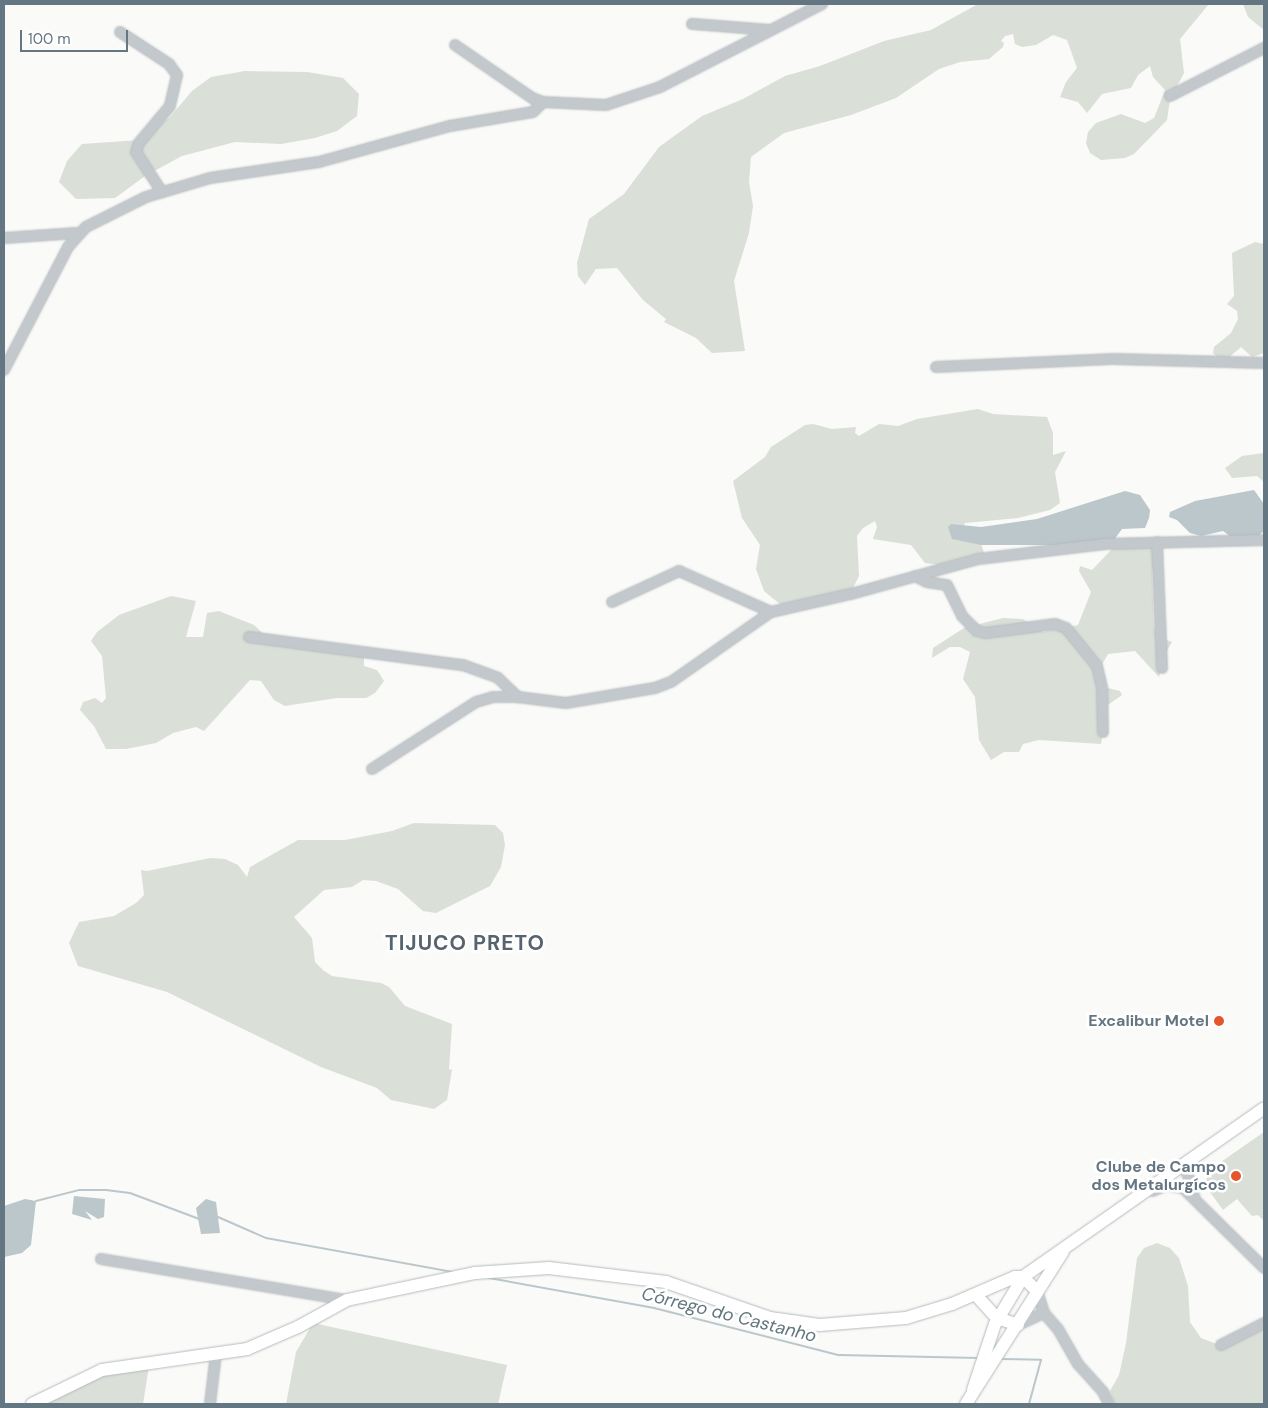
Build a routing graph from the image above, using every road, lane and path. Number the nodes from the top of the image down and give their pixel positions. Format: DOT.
graph roads {
  1 [pos="822,4"];
  2 [pos="692,24"];
  3 [pos="768,30"];
  4 [pos="120,32"];
  5 [pos="455,45"];
  6 [pos="1264,48"];
  7 [pos="1170,96"];
  8 [pos="543,102"];
  9 [pos="162,192"];
  10 [pos="77,233"];
  11 [pos="4,238"];
  12 [pos="1264,362"];
  13 [pos="936,367"];
  14 [pos="4,370"];
  15 [pos="1264,540"];
  16 [pos="1157,542"];
  17 [pos="915,576"];
  18 [pos="612,602"];
  19 [pos="771,612"];
  20 [pos="249,637"];
  21 [pos="1162,668"];
  22 [pos="518,697"];
  23 [pos="1103,732"];
  24 [pos="372,769"];
  25 [pos="1264,1108"];
  26 [pos="1185,1165"];
  27 [pos="1139,1198"];
  28 [pos="1195,1200"];
  29 [pos="1070,1245"];
  30 [pos="100,1259"];
  31 [pos="1264,1268"];
  32 [pos="1023,1277"];
  33 [pos="1038,1291"];
  34 [pos="976,1295"];
  35 [pos="347,1300"];
  36 [pos="1044,1313"];
  37 [pos="997,1318"];
  38 [pos="1264,1323"];
  39 [pos="1018,1325"];
  40 [pos="1221,1345"];
  41 [pos="216,1354"];
  42 [pos="973,1390"];
  43 [pos="32,1404"];
  44 [pos="210,1404"];
  45 [pos="966,1404"];
  46 [pos="1109,1404"];
  1 -- 3 [label="street"];
  2 -- 3 [label="street"];
  3 -- 8 [label="street"];
  4 -- 9 [label="street"];
  5 -- 8 [label="street"];
  6 -- 7 [label="street"];
  8 -- 9 [label="street"];
  9 -- 10 [label="street"];
  10 -- 11 [label="street"];
  10 -- 14 [label="street"];
  12 -- 13 [label="street"];
  15 -- 16 [label="street"];
  16 -- 17 [label="street"];
  16 -- 21 [label="street"];
  17 -- 19 [label="street"];
  17 -- 23 [label="street"];
  18 -- 19 [label="street"];
  19 -- 22 [label="street"];
  20 -- 22 [label="street"];
  22 -- 24 [label="street"];
  25 -- 26 [label="main road"];
  26 -- 27 [label="main road"];
  26 -- 28 [label="street"];
  27 -- 28 [label="street"];
  27 -- 29 [label="main road"];
  28 -- 31 [label="street"];
  29 -- 32 [label="main road"];
  29 -- 33 [label="main road"];
  30 -- 35 [label="street"];
  32 -- 33 [label="main road"];
  32 -- 34 [label="main road"];
  32 -- 37 [label="main road"];
  33 -- 36 [label="street"];
  33 -- 39 [label="main road"];
  34 -- 35 [label="main road"];
  34 -- 37 [label="main road"];
  35 -- 41 [label="main road"];
  36 -- 39 [label="street"];
  36 -- 46 [label="street"];
  37 -- 39 [label="main road"];
  37 -- 42 [label="main road"];
  38 -- 40 [label="street"];
  39 -- 42 [label="main road"];
  41 -- 43 [label="main road"];
  41 -- 44 [label="street"];
  42 -- 45 [label="main road"];
}
